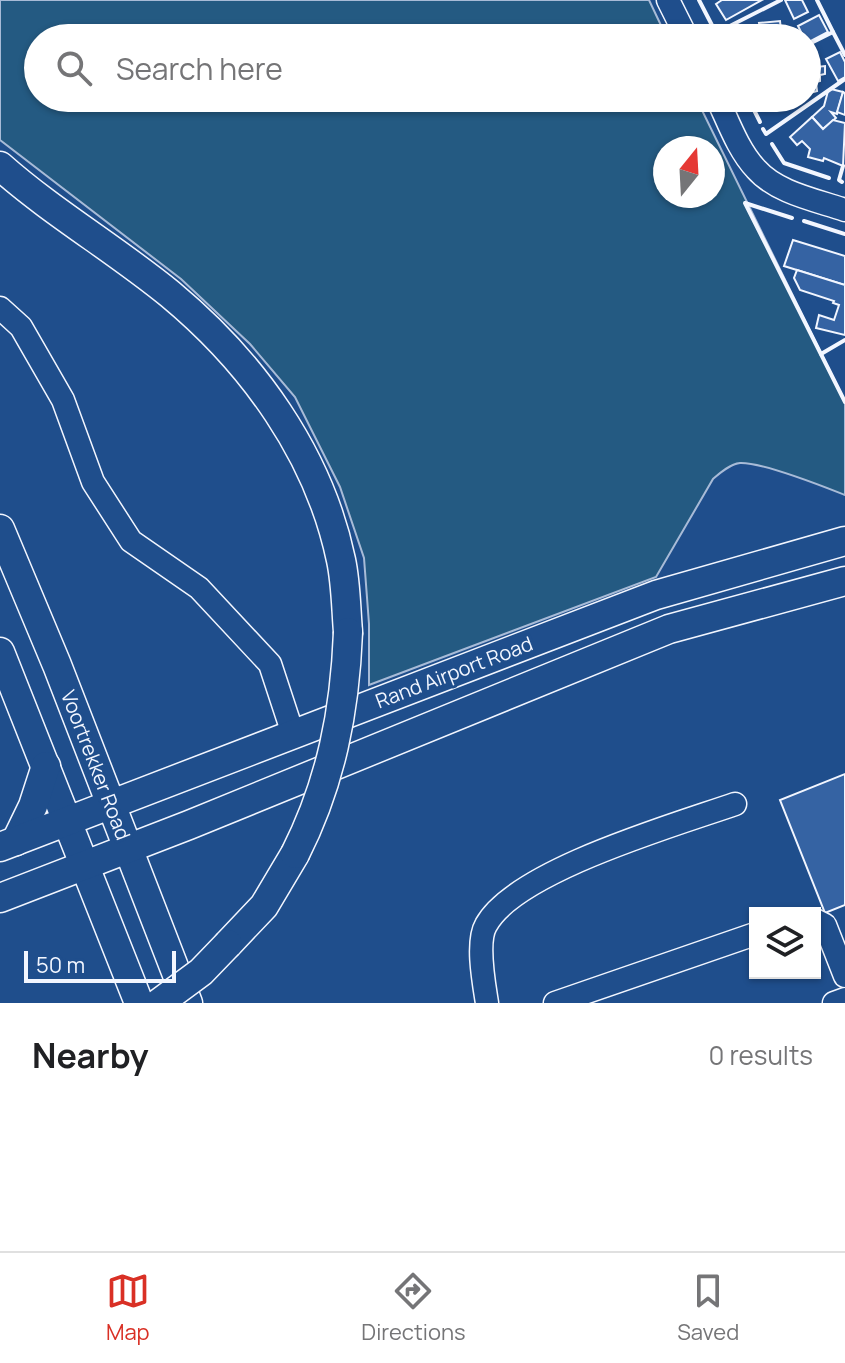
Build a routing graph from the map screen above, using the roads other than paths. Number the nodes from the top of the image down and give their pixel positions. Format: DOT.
graph roads {
  1 [pos="668,0"];
  2 [pos="680,24"];
  3 [pos="724,112"];
  4 [pos="0,166"];
  5 [pos="845,210"];
  6 [pos="0,308"];
  7 [pos="0,529"];
  8 [pos="845,541"];
  9 [pos="845,581"];
  10 [pos="656,595"];
  11 [pos="669,629"];
  12 [pos="0,652"];
  13 [pos="293,734"];
  14 [pos="46,766"];
  15 [pos="111,804"];
  16 [pos="735,804"];
  17 [pos="69,821"];
  18 [pos="8,844"];
  19 [pos="128,849"];
  20 [pos="85,866"];
  21 [pos="48,879"];
  22 [pos="0,898"];
  23 [pos="102,909"];
  24 [pos="821,923"];
  25 [pos="749,936"];
  26 [pos="845,976"];
  27 [pos="845,999"];
  28 [pos="139,1003"];
  29 [pos="159,1003"];
  30 [pos="188,1003"];
  31 [pos="487,1003"];
  32 [pos="555,1003"];
  33 [pos="834,1003"];
  1 -- 2 [label="street"];
  3 -- 5 [label="street"];
  4 -- 29 [label="main road, bridge"];
  6 -- 13 [label="street"];
  7 -- 15 [label="main road, Voortrekker Road"];
  8 -- 10 [label="main road, Rand Airport Road"];
  9 -- 11 [label="main road, Rand Airport Road"];
  10 -- 11 [label="main road"];
  10 -- 13 [label="main road, Rand Airport Road"];
  11 -- 19 [label="main road, Rand Airport Road"];
  12 -- 14 [label="main road"];
  13 -- 15 [label="main road, Rand Airport Road"];
  14 -- 17 [label="main road"];
  14 -- 18 [label="main road"];
  15 -- 17 [label="main road, Rand Airport Road"];
  15 -- 19 [label="main road, Voortrekker Road"];
  16 -- 31 [label="street"];
  17 -- 18 [label="main road, Rand Airport Road"];
  17 -- 20 [label="main road"];
  19 -- 20 [label="main road, Rand Airport Road"];
  19 -- 30 [label="main road, Voortrekker Road"];
  20 -- 21 [label="main road, Rand Airport Road"];
  20 -- 23 [label="main road"];
  21 -- 22 [label="main road, Rand Airport Road"];
  21 -- 23 [label="main road"];
  23 -- 28 [label="main road"];
  24 -- 26 [label="street"];
  25 -- 32 [label="street"];
  27 -- 33 [label="street"];
}
